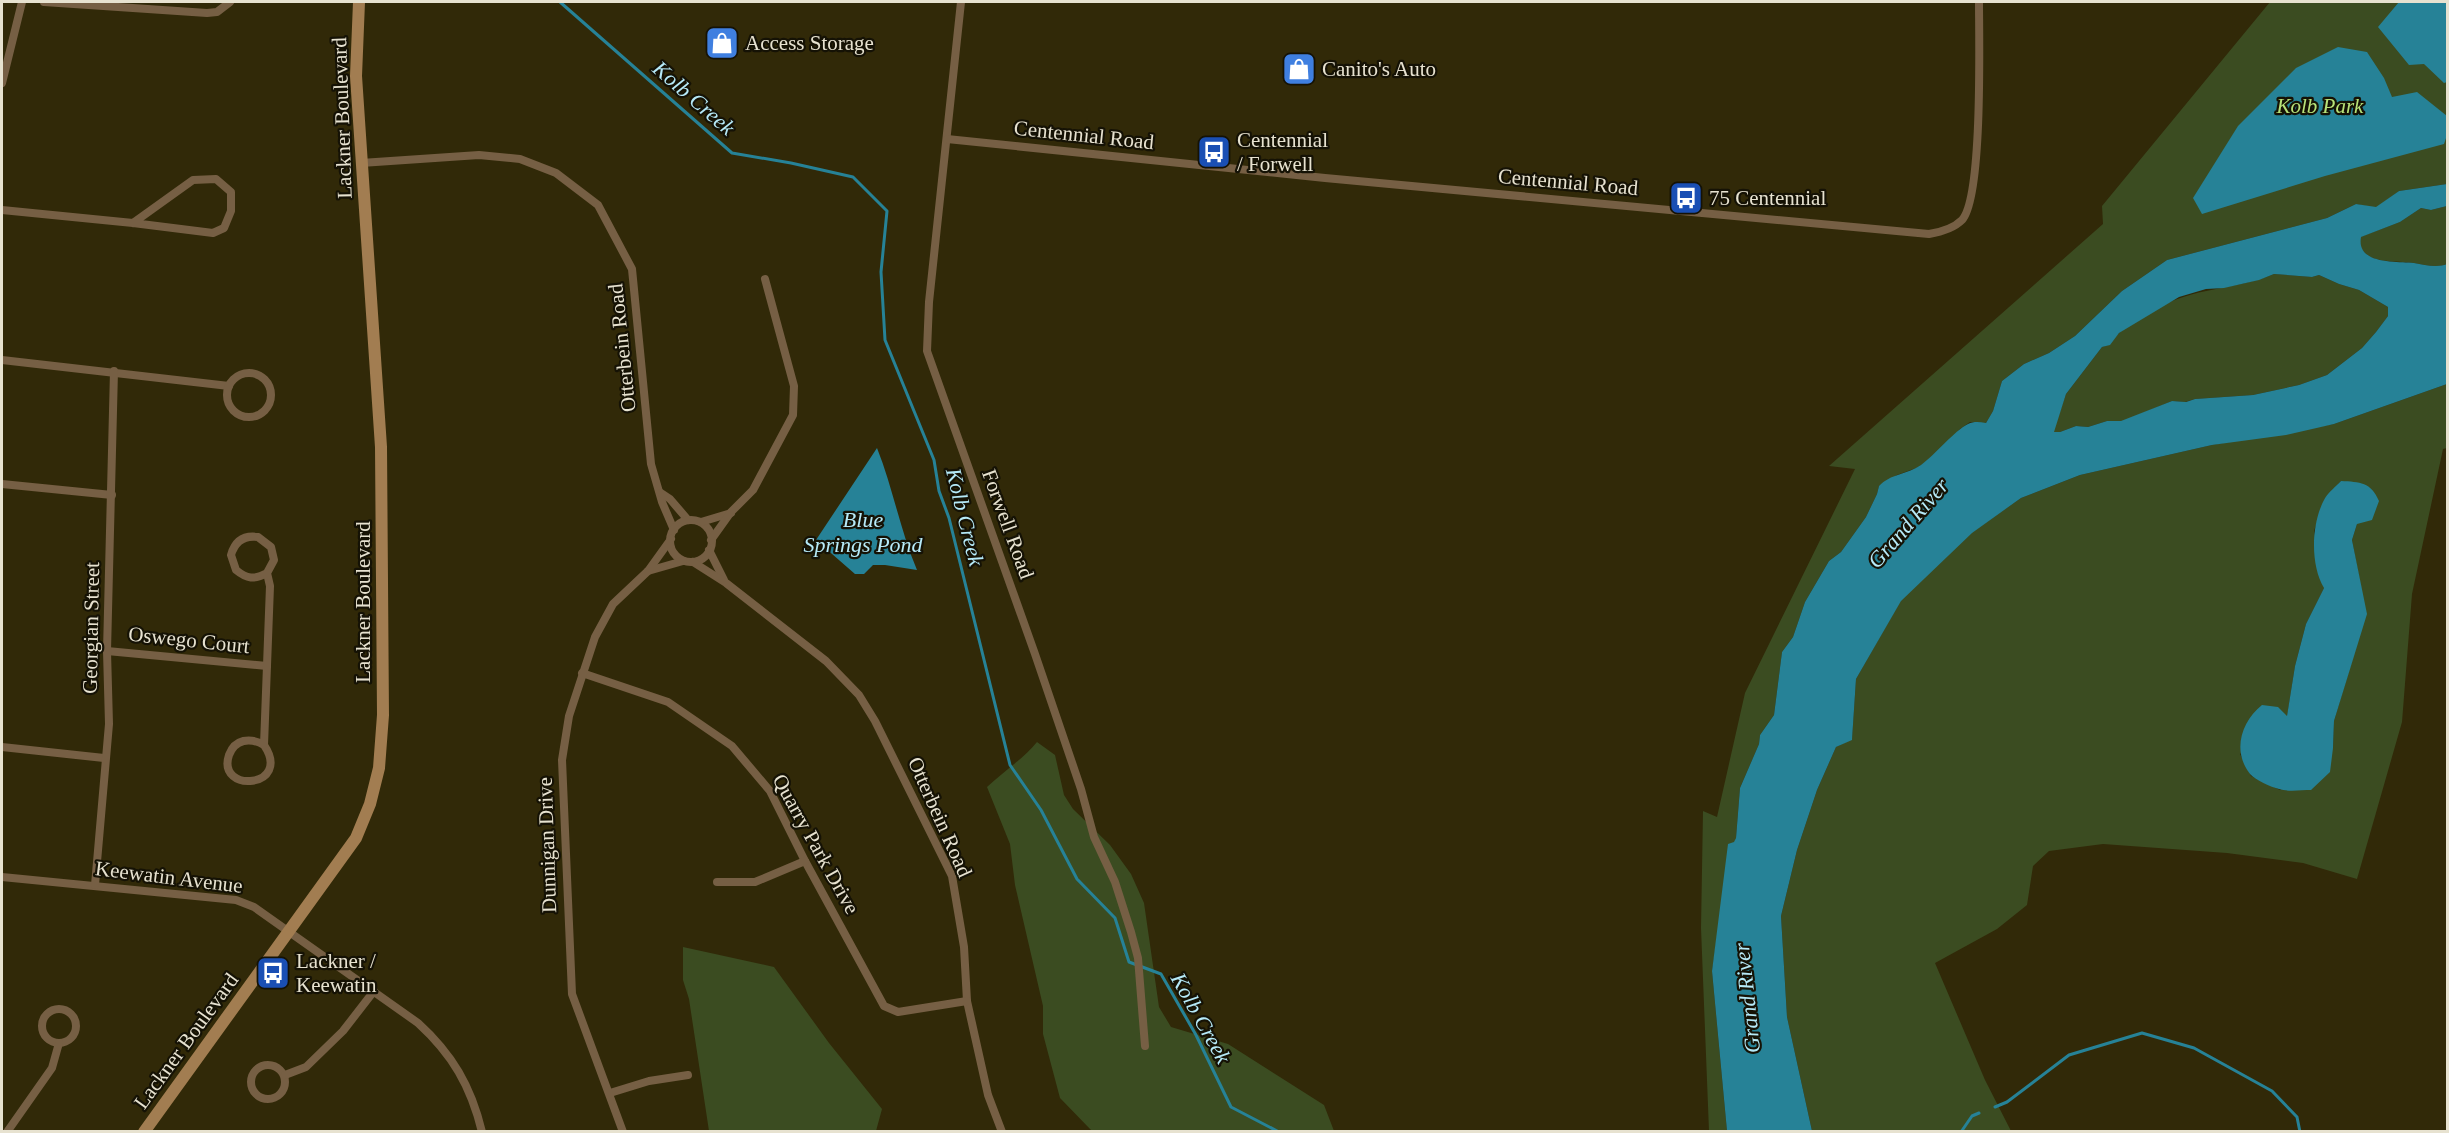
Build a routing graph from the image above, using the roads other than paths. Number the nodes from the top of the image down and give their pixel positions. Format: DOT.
graph roads {
  1 [pos="22,2"];
  2 [pos="44,2"];
  3 [pos="230,2"];
  4 [pos="358,2"];
  5 [pos="961,2"];
  6 [pos="1980,2"];
  7 [pos="2,83"];
  8 [pos="947,139"];
  9 [pos="361,163"];
  10 [pos="2,210"];
  11 [pos="133,223"];
  12 [pos="765,279"];
  13 [pos="2,360"];
  14 [pos="114,371"];
  15 [pos="229,386"];
  16 [pos="2,484"];
  17 [pos="661,493"];
  18 [pos="112,495"];
  19 [pos="731,512"];
  20 [pos="688,520"];
  21 [pos="701,522"];
  22 [pos="672,534"];
  23 [pos="711,540"];
  24 [pos="709,550"];
  25 [pos="683,561"];
  26 [pos="693,562"];
  27 [pos="648,571"];
  28 [pos="267,573"];
  29 [pos="726,583"];
  30 [pos="107,651"];
  31 [pos="267,666"];
  32 [pos="582,673"];
  33 [pos="264,745"];
  34 [pos="2,747"];
  35 [pos="104,758"];
  36 [pos="805,861"];
  37 [pos="2,877"];
  38 [pos="717,882"];
  39 [pos="95,885"];
  40 [pos="290,931"];
  41 [pos="374,991"];
  42 [pos="967,1001"];
  43 [pos="59,1043"];
  44 [pos="1145,1046"];
  45 [pos="285,1075"];
  46 [pos="688,1075"];
  47 [pos="610,1093"];
  48 [pos="7,1131"];
  49 [pos="144,1131"];
  50 [pos="482,1131"];
  51 [pos="623,1131"];
  52 [pos="1002,1131"];
  1 -- 7 [label="street"];
  2 -- 3 [label="street"];
  4 -- 9 [label="main road, Lackner Boulevard"];
  5 -- 8 [label="street, Forwell Road"];
  6 -- 8 [label="street, Centennial Road"];
  8 -- 44 [label="street, Forwell Road"];
  9 -- 17 [label="street, Otterbein Road"];
  9 -- 40 [label="main road, Lackner Boulevard"];
  10 -- 11 [label="street"];
  11 -- 11 [label="street"];
  12 -- 19 [label="street"];
  13 -- 14 [label="street"];
  14 -- 15 [label="street"];
  14 -- 18 [label="street, Georgian Street"];
  15 -- 15 [label="street"];
  16 -- 18 [label="street"];
  17 -- 20 [label="street, Otterbein Road"];
  17 -- 22 [label="street, Otterbein Road"];
  18 -- 30 [label="street, Georgian Street"];
  19 -- 21 [label="street"];
  19 -- 23 [label="street"];
  20 -- 21 [label="street"];
  20 -- 22 [label="street"];
  21 -- 23 [label="street"];
  22 -- 25 [label="street, Otterbein Road"];
  22 -- 27 [label="street, Dunnigan Drive"];
  23 -- 24 [label="street"];
  24 -- 26 [label="street"];
  24 -- 29 [label="street, Otterbein Road"];
  25 -- 26 [label="street, Otterbein Road"];
  25 -- 27 [label="street, Dunnigan Drive"];
  26 -- 29 [label="street, Otterbein Road"];
  27 -- 32 [label="street, Dunnigan Drive"];
  28 -- 28 [label="street, Oswego Court"];
  28 -- 31 [label="street, Oswego Court"];
  29 -- 42 [label="street, Otterbein Road"];
  30 -- 31 [label="street, Oswego Court"];
  30 -- 35 [label="street, Georgian Street"];
  31 -- 33 [label="street, Oswego Court"];
  32 -- 36 [label="street, Quarry Park Drive"];
  32 -- 47 [label="street, Dunnigan Drive"];
  33 -- 33 [label="street, Oswego Court"];
  34 -- 35 [label="street"];
  35 -- 39 [label="street, Georgian Street"];
  36 -- 38 [label="street"];
  36 -- 42 [label="street, Quarry Park Drive"];
  37 -- 39 [label="street, Keewatin Avenue"];
  39 -- 40 [label="street, Keewatin Avenue"];
  40 -- 41 [label="street, Keewatin Avenue"];
  40 -- 49 [label="main road, Lackner Boulevard"];
  41 -- 45 [label="street"];
  41 -- 50 [label="street, Keewatin Avenue"];
  42 -- 52 [label="street, Otterbein Road"];
  43 -- 43 [label="street"];
  43 -- 48 [label="street"];
  45 -- 45 [label="street"];
  46 -- 47 [label="street"];
  47 -- 51 [label="street, Dunnigan Drive"];
}
